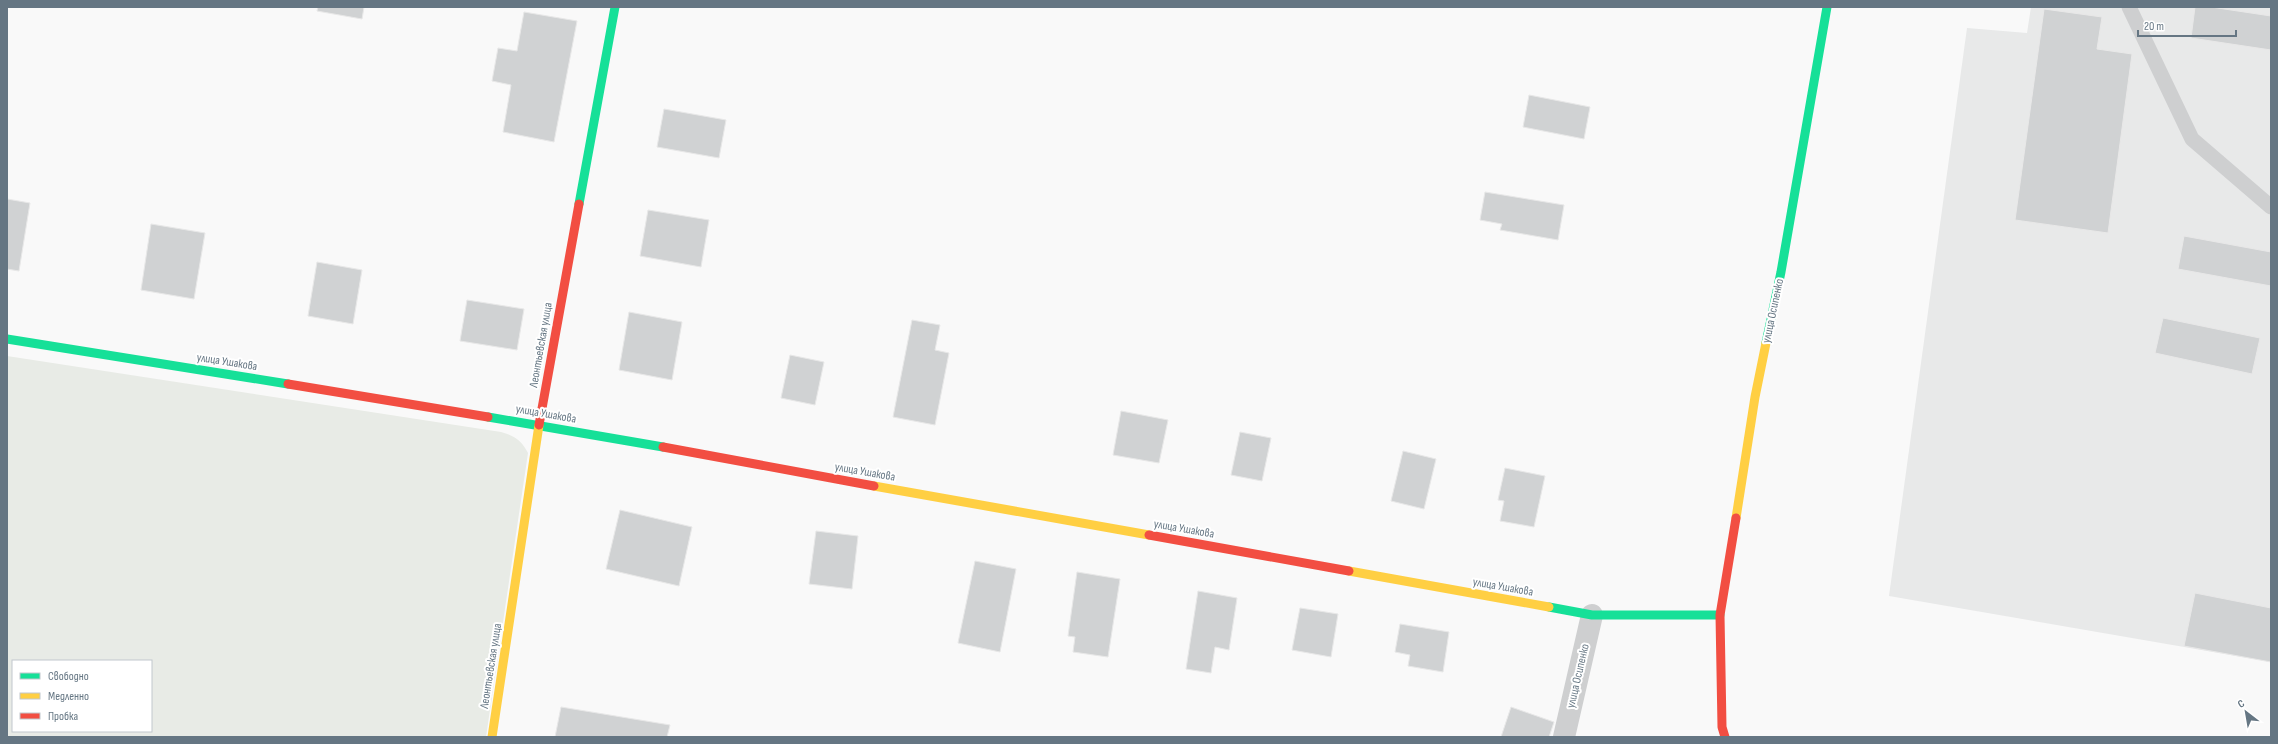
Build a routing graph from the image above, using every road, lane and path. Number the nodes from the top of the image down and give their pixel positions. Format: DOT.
graph roads {
  1 [pos="615,7"];
  2 [pos="1827,7"];
  3 [pos="2129,7"];
  4 [pos="2271,207"];
  5 [pos="7,339"];
  6 [pos="539,425"];
  7 [pos="1592,615"];
  8 [pos="1720,615"];
  9 [pos="492,737"];
  10 [pos="1564,737"];
  11 [pos="1725,737"];
  1 -- 6 [label="street, Леонтьевская улица"];
  2 -- 8 [label="street, улица Осипенко"];
  3 -- 4 [label="lane"];
  5 -- 6 [label="street, улица Ушакова"];
  6 -- 7 [label="street, улица Ушакова"];
  6 -- 9 [label="street, Леонтьевская улица"];
  7 -- 8 [label="street, улица Ушакова"];
  7 -- 10 [label="street, улица Осипенко"];
  8 -- 11 [label="street, улица Осипенко"];
}
